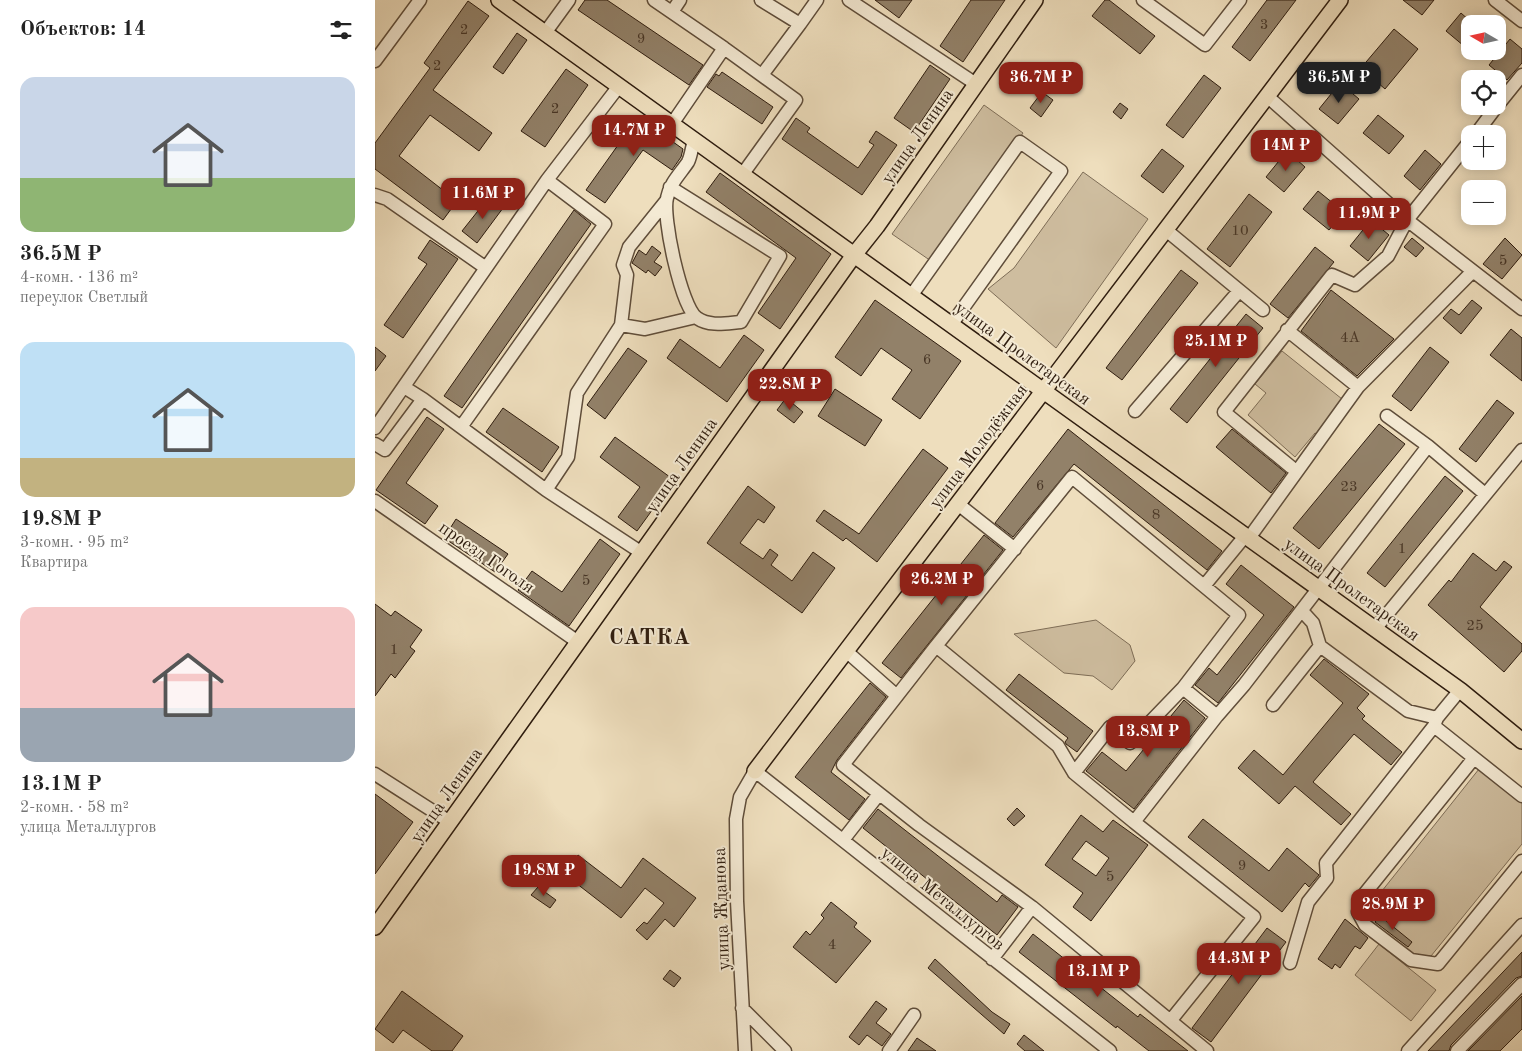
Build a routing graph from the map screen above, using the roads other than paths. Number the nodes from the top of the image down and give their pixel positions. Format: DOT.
graph roads {
  1 [pos="421,0"];
  2 [pos="569,0"];
  3 [pos="654,0"];
  4 [pos="680,0"];
  5 [pos="761,0"];
  6 [pos="817,0"];
  7 [pos="849,0"];
  8 [pos="1035,0"];
  9 [pos="1143,0"];
  10 [pos="1240,0"];
  11 [pos="1340,0"];
  12 [pos="1495,0"];
  13 [pos="507,2"];
  14 [pos="672,12"];
  15 [pos="1522,21"];
  16 [pos="800,24"];
  17 [pos="545,33"];
  18 [pos="724,48"];
  19 [pos="375,61"];
  20 [pos="762,75"];
  21 [pos="1522,75"];
  22 [pos="976,84"];
  23 [pos="619,86"];
  24 [pos="1506,95"];
  25 [pos="1267,96"];
  26 [pos="672,124"];
  27 [pos="694,140"];
  28 [pos="1461,152"];
  29 [pos="743,175"];
  30 [pos="547,180"];
  31 [pos="670,187"];
  32 [pos="375,195"];
  33 [pos="666,201"];
  34 [pos="1407,220"];
  35 [pos="1166,230"];
  36 [pos="854,255"];
  37 [pos="486,268"];
  38 [pos="1473,271"];
  39 [pos="1239,291"];
  40 [pos="911,296"];
  41 [pos="1522,308"];
  42 [pos="1263,310"];
  43 [pos="696,317"];
  44 [pos="621,325"];
  45 [pos="951,325"];
  46 [pos="1287,330"];
  47 [pos="404,387"];
  48 [pos="1358,387"];
  49 [pos="1043,391"];
  50 [pos="423,399"];
  51 [pos="1135,411"];
  52 [pos="1387,416"];
  53 [pos="461,426"];
  54 [pos="375,428"];
  55 [pos="375,444"];
  56 [pos="1428,446"];
  57 [pos="1522,450"];
  58 [pos="1291,467"];
  59 [pos="545,490"];
  60 [pos="1485,494"];
  61 [pos="375,502"];
  62 [pos="958,504"];
  63 [pos="1247,537"];
  64 [pos="1015,549"];
  65 [pos="642,553"];
  66 [pos="1204,586"];
  67 [pos="1317,588"];
  68 [pos="1302,611"];
  69 [pos="1375,629"];
  70 [pos="578,642"];
  71 [pos="936,646"];
  72 [pos="1320,646"];
  73 [pos="846,651"];
  74 [pos="1183,688"];
  75 [pos="1460,690"];
  76 [pos="897,696"];
  77 [pos="1273,705"];
  78 [pos="1217,716"];
  79 [pos="1436,722"];
  80 [pos="1522,741"];
  81 [pos="1474,758"];
  82 [pos="755,771"];
  83 [pos="1074,773"];
  84 [pos="375,774"];
  85 [pos="879,794"];
  86 [pos="1522,796"];
  87 [pos="450,822"];
  88 [pos="1134,822"];
  89 [pos="843,840"];
  90 [pos="1522,862"];
  91 [pos="1032,907"];
  92 [pos="1522,925"];
  93 [pos="375,927"];
  94 [pos="992,959"];
  95 [pos="1290,963"];
  96 [pos="1522,984"];
  97 [pos="742,1008"];
  98 [pos="915,1015"];
  99 [pos="1171,1020"];
  100 [pos="745,1051"];
  101 [pos="785,1051"];
  102 [pos="889,1051"];
  103 [pos="1109,1051"];
  104 [pos="1207,1051"];
  105 [pos="1408,1051"];
  106 [pos="1457,1051"];
  1 -- 19 [label="street"];
  2 -- 17 [label="street"];
  3 -- 14 [label="street"];
  4 -- 14 [label="street"];
  5 -- 16 [label="street"];
  6 -- 16 [label="street"];
  7 -- 22 [label="street"];
  8 -- 22 [label="main road, улица Ленина"];
  9 -- 10 [label="street"];
  11 -- 25 [label="main road, улица Молодёжная"];
  12 -- 15 [label="street"];
  13 -- 17 [label="main road, улица Пролетарская"];
  14 -- 18 [label="street"];
  16 -- 20 [label="street"];
  17 -- 23 [label="main road, улица Пролетарская"];
  18 -- 20 [label="street"];
  18 -- 26 [label="street"];
  20 -- 29 [label="street"];
  21 -- 24 [label="street"];
  22 -- 36 [label="main road, улица Ленина"];
  23 -- 26 [label="main road, улица Пролетарская"];
  23 -- 30 [label="street"];
  25 -- 34 [label="street"];
  25 -- 35 [label="main road, улица Молодёжная"];
  26 -- 27 [label="main road, улица Пролетарская"];
  27 -- 29 [label="main road, улица Пролетарская"];
  27 -- 31 [label="street"];
  28 -- 34 [label="street"];
  29 -- 36 [label="main road, улица Пролетарская"];
  30 -- 37 [label="street"];
  30 -- 53 [label="street"];
  31 -- 33 [label="street"];
  31 -- 43 [label="street"];
  32 -- 37 [label="street"];
  33 -- 43 [label="street"];
  33 -- 44 [label="street"];
  34 -- 38 [label="street"];
  34 -- 46 [label="street"];
  35 -- 39 [label="street"];
  35 -- 49 [label="main road, улица Молодёжная"];
  36 -- 40 [label="main road, улица Пролетарская"];
  36 -- 65 [label="main road, улица Ленина"];
  37 -- 47 [label="street"];
  38 -- 41 [label="street"];
  38 -- 48 [label="street"];
  39 -- 42 [label="street"];
  39 -- 51 [label="street"];
  40 -- 45 [label="main road, улица Пролетарская"];
  40 -- 45 [label="street"];
  43 -- 44 [label="street"];
  44 -- 59 [label="street"];
  45 -- 49 [label="main road, улица Пролетарская"];
  46 -- 48 [label="street"];
  46 -- 58 [label="street"];
  47 -- 50 [label="street"];
  47 -- 54 [label="street"];
  48 -- 63 [label="street"];
  49 -- 62 [label="main road, улица Молодёжная"];
  49 -- 63 [label="main road, улица Пролетарская"];
  50 -- 53 [label="street"];
  50 -- 55 [label="street"];
  52 -- 56 [label="street"];
  53 -- 59 [label="street"];
  56 -- 60 [label="street"];
  56 -- 67 [label="street"];
  57 -- 60 [label="street"];
  59 -- 65 [label="street"];
  60 -- 69 [label="street"];
  61 -- 70 [label="street, проезд Гоголя"];
  62 -- 64 [label="street"];
  62 -- 73 [label="main road, улица Молодёжная"];
  63 -- 66 [label="street"];
  63 -- 67 [label="main road, улица Пролетарская"];
  64 -- 66 [label="street"];
  64 -- 71 [label="street"];
  65 -- 70 [label="main road, улица Ленина"];
  66 -- 74 [label="street"];
  67 -- 68 [label="street"];
  67 -- 69 [label="main road, улица Пролетарская"];
  68 -- 72 [label="street"];
  68 -- 78 [label="street"];
  69 -- 75 [label="main road, улица Пролетарская"];
  70 -- 87 [label="main road, улица Ленина"];
  71 -- 76 [label="street"];
  71 -- 83 [label="street"];
  72 -- 77 [label="street"];
  72 -- 79 [label="street"];
  73 -- 76 [label="street"];
  73 -- 82 [label="main road, улица Молодёжная"];
  74 -- 78 [label="street"];
  74 -- 83 [label="street"];
  75 -- 79 [label="street"];
  75 -- 80 [label="main road, улица Пролетарская"];
  76 -- 85 [label="street"];
  78 -- 88 [label="street"];
  79 -- 81 [label="street"];
  79 -- 95 [label="street"];
  81 -- 86 [label="street"];
  81 -- 90 [label="street"];
  82 -- 89 [label="street, улица Металлургов"];
  82 -- 97 [label="street, улица Жданова"];
  83 -- 88 [label="street"];
  84 -- 87 [label="street"];
  85 -- 89 [label="street"];
  85 -- 91 [label="street"];
  87 -- 93 [label="main road, улица Ленина"];
  88 -- 99 [label="street"];
  89 -- 94 [label="street, улица Металлургов"];
  91 -- 94 [label="street"];
  91 -- 99 [label="street"];
  92 -- 105 [label="street"];
  94 -- 103 [label="street, улица Металлургов"];
  96 -- 106 [label="street"];
  97 -- 100 [label="street, улица Жданова"];
  97 -- 101 [label="street"];
  98 -- 102 [label="street"];
  99 -- 104 [label="street"];
}
